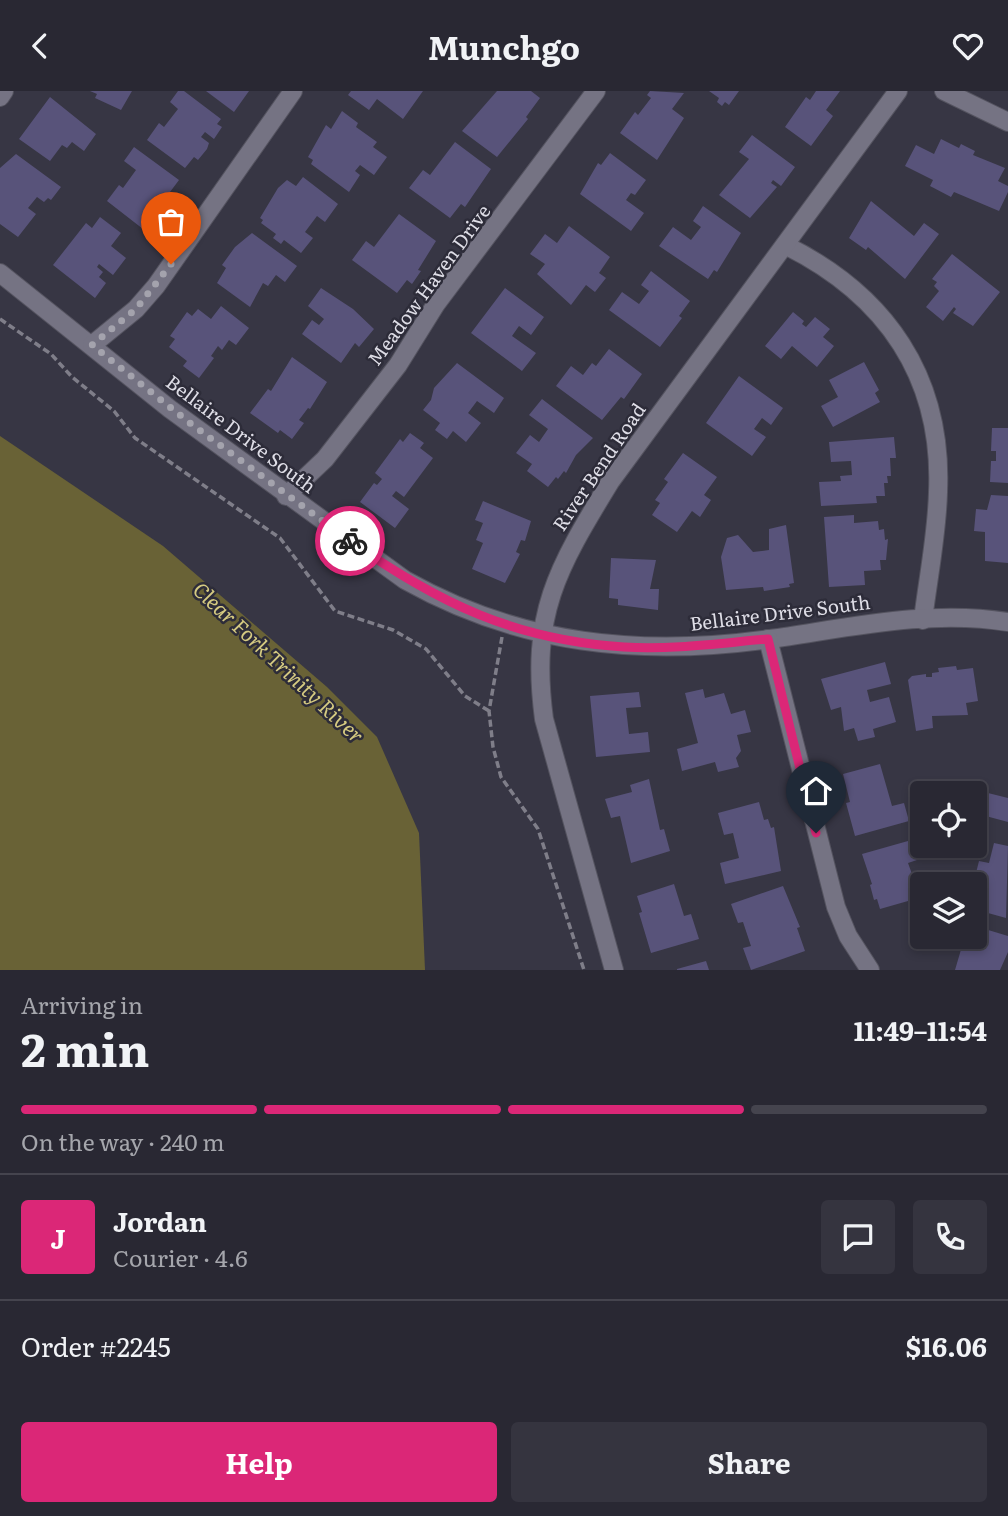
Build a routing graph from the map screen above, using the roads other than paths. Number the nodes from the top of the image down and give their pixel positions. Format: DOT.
graph roads {
  1 [pos="4,91"];
  2 [pos="293,91"];
  3 [pos="596,91"];
  4 [pos="898,91"];
  5 [pos="944,91"];
  6 [pos="0,97"];
  7 [pos="1008,122"];
  8 [pos="785,245"];
  9 [pos="0,273"];
  10 [pos="92,345"];
  11 [pos="286,496"];
  12 [pos="923,620"];
  13 [pos="1008,622"];
  14 [pos="540,634"];
  15 [pos="768,639"];
  16 [pos="614,970"];
  17 [pos="870,970"];
  1 -- 6 [label="street"];
  2 -- 10 [label="street"];
  3 -- 11 [label="street, Meadow Haven Drive"];
  4 -- 8 [label="street, River Bend Road"];
  5 -- 7 [label="street"];
  8 -- 12 [label="street"];
  8 -- 14 [label="street, River Bend Road"];
  9 -- 10 [label="street, Bellaire Drive South"];
  10 -- 11 [label="street, Bellaire Drive South"];
  11 -- 14 [label="street, Bellaire Drive South"];
  12 -- 13 [label="street, Bellaire Drive South"];
  12 -- 15 [label="street, Bellaire Drive South"];
  14 -- 15 [label="street, Bellaire Drive South"];
  14 -- 16 [label="street, River Bend Road"];
  15 -- 17 [label="street"];
}
